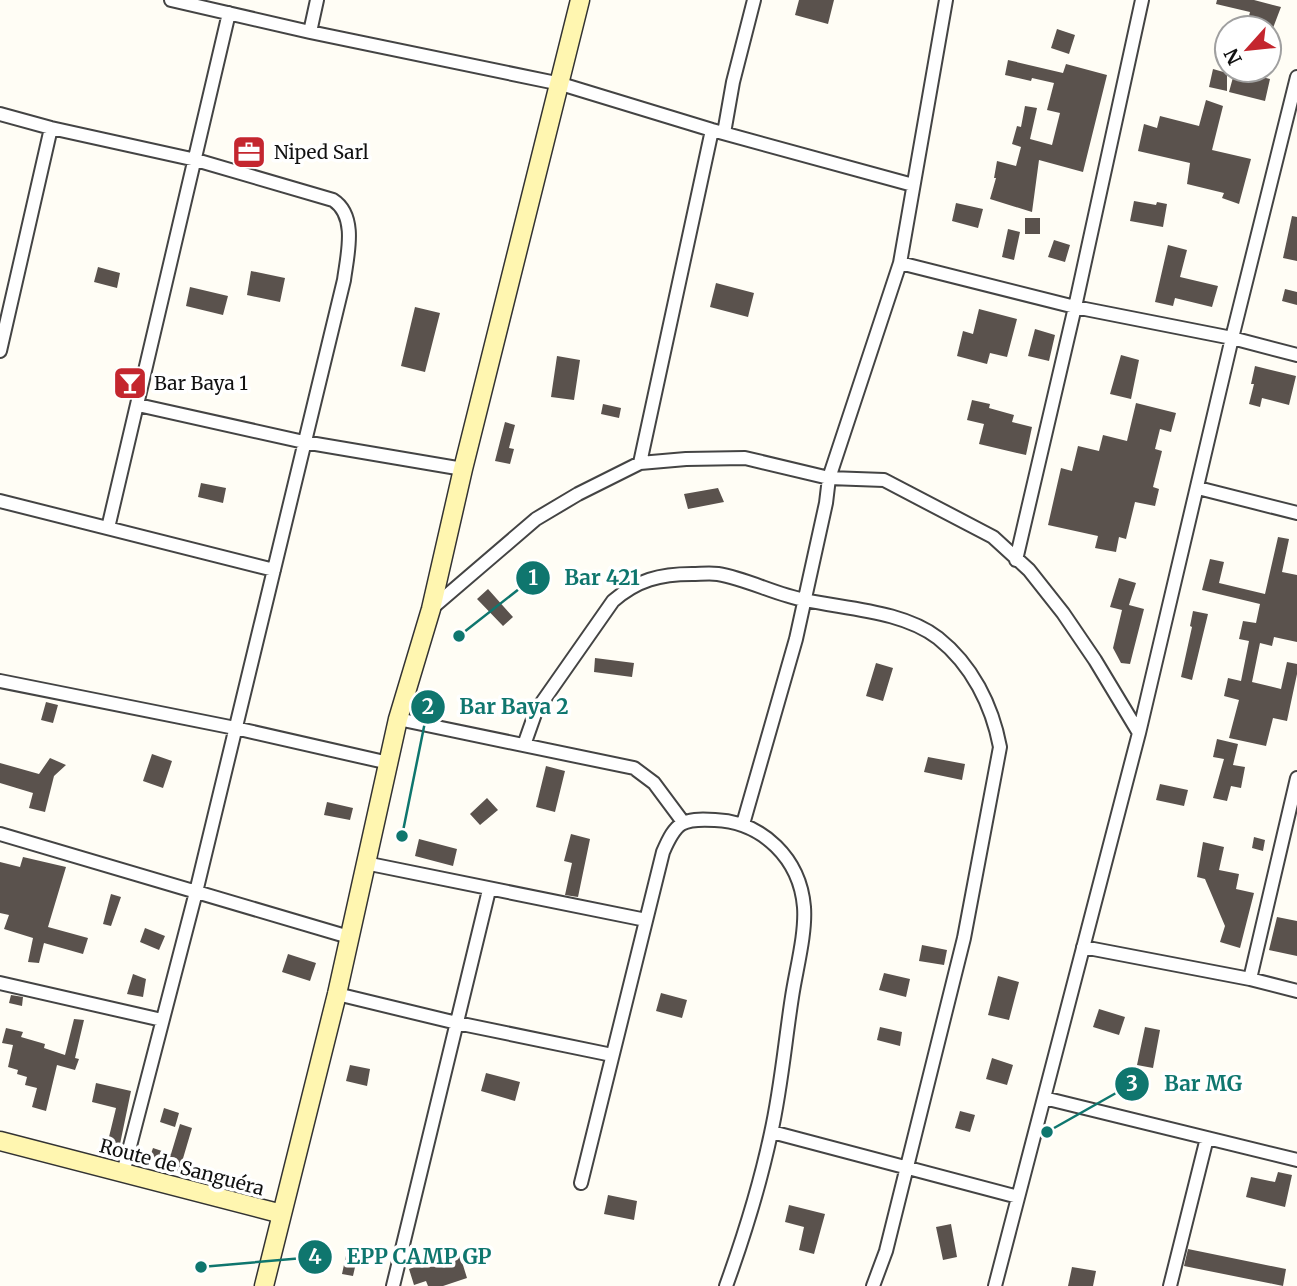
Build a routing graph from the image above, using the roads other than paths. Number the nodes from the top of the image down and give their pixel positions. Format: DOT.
graph roads {
  1 [pos="171,0"];
  2 [pos="317,0"];
  3 [pos="580,0"];
  4 [pos="754,0"];
  5 [pos="946,0"];
  6 [pos="1142,0"];
  7 [pos="229,13"];
  8 [pos="310,32"];
  9 [pos="1297,77"];
  10 [pos="561,83"];
  11 [pos="0,114"];
  12 [pos="51,128"];
  13 [pos="718,132"];
  14 [pos="196,160"];
  15 [pos="913,185"];
  16 [pos="900,263"];
  17 [pos="1075,307"];
  18 [pos="1232,338"];
  19 [pos="0,351"];
  20 [pos="1297,355"];
  21 [pos="138,405"];
  22 [pos="304,442"];
  23 [pos="640,463"];
  24 [pos="463,469"];
  25 [pos="829,478"];
  26 [pos="1198,488"];
  27 [pos="0,501"];
  28 [pos="1297,513"];
  29 [pos="108,527"];
  30 [pos="1016,560"];
  31 [pos="274,570"];
  32 [pos="803,600"];
  33 [pos="431,609"];
  34 [pos="0,681"];
  35 [pos="398,719"];
  36 [pos="235,729"];
  37 [pos="1139,733"];
  38 [pos="524,745"];
  39 [pos="389,763"];
  40 [pos="1297,778"];
  41 [pos="1293,818"];
  42 [pos="683,822"];
  43 [pos="743,824"];
  44 [pos="0,834"];
  45 [pos="365,863"];
  46 [pos="489,890"];
  47 [pos="196,892"];
  48 [pos="646,920"];
  49 [pos="349,937"];
  50 [pos="1083,947"];
  51 [pos="1250,979"];
  52 [pos="0,983"];
  53 [pos="1297,990"];
  54 [pos="337,994"];
  55 [pos="162,1020"];
  56 [pos="457,1023"];
  57 [pos="612,1055"];
  58 [pos="1044,1098"];
  59 [pos="772,1132"];
  60 [pos="1207,1138"];
  61 [pos="0,1141"];
  62 [pos="1297,1160"];
  63 [pos="905,1168"];
  64 [pos="122,1173"];
  65 [pos="581,1183"];
  66 [pos="1018,1197"];
  67 [pos="282,1214"];
  68 [pos="264,1286"];
  69 [pos="393,1286"];
  70 [pos="726,1286"];
  71 [pos="873,1286"];
  72 [pos="995,1286"];
  73 [pos="1170,1286"];
  1 -- 7 [label="street"];
  2 -- 8 [label="street"];
  3 -- 10 [label="street"];
  4 -- 13 [label="street"];
  5 -- 15 [label="street"];
  6 -- 17 [label="street"];
  7 -- 8 [label="street"];
  7 -- 14 [label="street"];
  8 -- 10 [label="street"];
  9 -- 18 [label="street"];
  10 -- 13 [label="street"];
  10 -- 24 [label="street"];
  11 -- 12 [label="street"];
  12 -- 14 [label="street"];
  12 -- 19 [label="street"];
  13 -- 15 [label="street"];
  13 -- 23 [label="street"];
  14 -- 21 [label="street"];
  14 -- 22 [label="street"];
  15 -- 16 [label="street"];
  16 -- 17 [label="street"];
  16 -- 25 [label="street"];
  17 -- 18 [label="street"];
  17 -- 30 [label="street"];
  18 -- 20 [label="street"];
  18 -- 26 [label="street"];
  21 -- 22 [label="street"];
  21 -- 29 [label="street"];
  22 -- 24 [label="street"];
  22 -- 31 [label="street"];
  23 -- 25 [label="street"];
  23 -- 33 [label="street"];
  24 -- 33 [label="street"];
  25 -- 30 [label="street"];
  25 -- 32 [label="street"];
  26 -- 28 [label="street"];
  26 -- 37 [label="street"];
  27 -- 29 [label="street"];
  29 -- 31 [label="street"];
  30 -- 37 [label="street"];
  31 -- 36 [label="street"];
  32 -- 38 [label="street"];
  32 -- 43 [label="street"];
  32 -- 63 [label="street"];
  33 -- 35 [label="street"];
  34 -- 36 [label="street"];
  35 -- 38 [label="street"];
  35 -- 39 [label="street"];
  36 -- 39 [label="street"];
  36 -- 47 [label="street"];
  37 -- 50 [label="street"];
  38 -- 42 [label="street"];
  39 -- 45 [label="street"];
  40 -- 41 [label="street"];
  41 -- 51 [label="street"];
  42 -- 43 [label="street"];
  42 -- 48 [label="street"];
  43 -- 59 [label="street"];
  44 -- 47 [label="street"];
  45 -- 46 [label="street"];
  45 -- 49 [label="street"];
  46 -- 48 [label="street"];
  46 -- 56 [label="street"];
  47 -- 49 [label="street"];
  47 -- 55 [label="street"];
  48 -- 57 [label="street"];
  49 -- 54 [label="street"];
  50 -- 51 [label="street"];
  50 -- 58 [label="street"];
  51 -- 53 [label="street"];
  52 -- 55 [label="street"];
  54 -- 56 [label="street"];
  54 -- 67 [label="street"];
  55 -- 64 [label="street"];
  56 -- 57 [label="street"];
  56 -- 69 [label="street"];
  57 -- 65 [label="street"];
  58 -- 60 [label="street"];
  58 -- 66 [label="street"];
  59 -- 63 [label="street"];
  59 -- 70 [label="street"];
  60 -- 62 [label="street"];
  60 -- 73 [label="street"];
  61 -- 64 [label="street, Route de Sanguéra"];
  63 -- 66 [label="street"];
  63 -- 71 [label="street"];
  64 -- 67 [label="street, Route de Sanguéra"];
  66 -- 72 [label="street"];
  67 -- 68 [label="street, Route de Sanguéra"];
}
